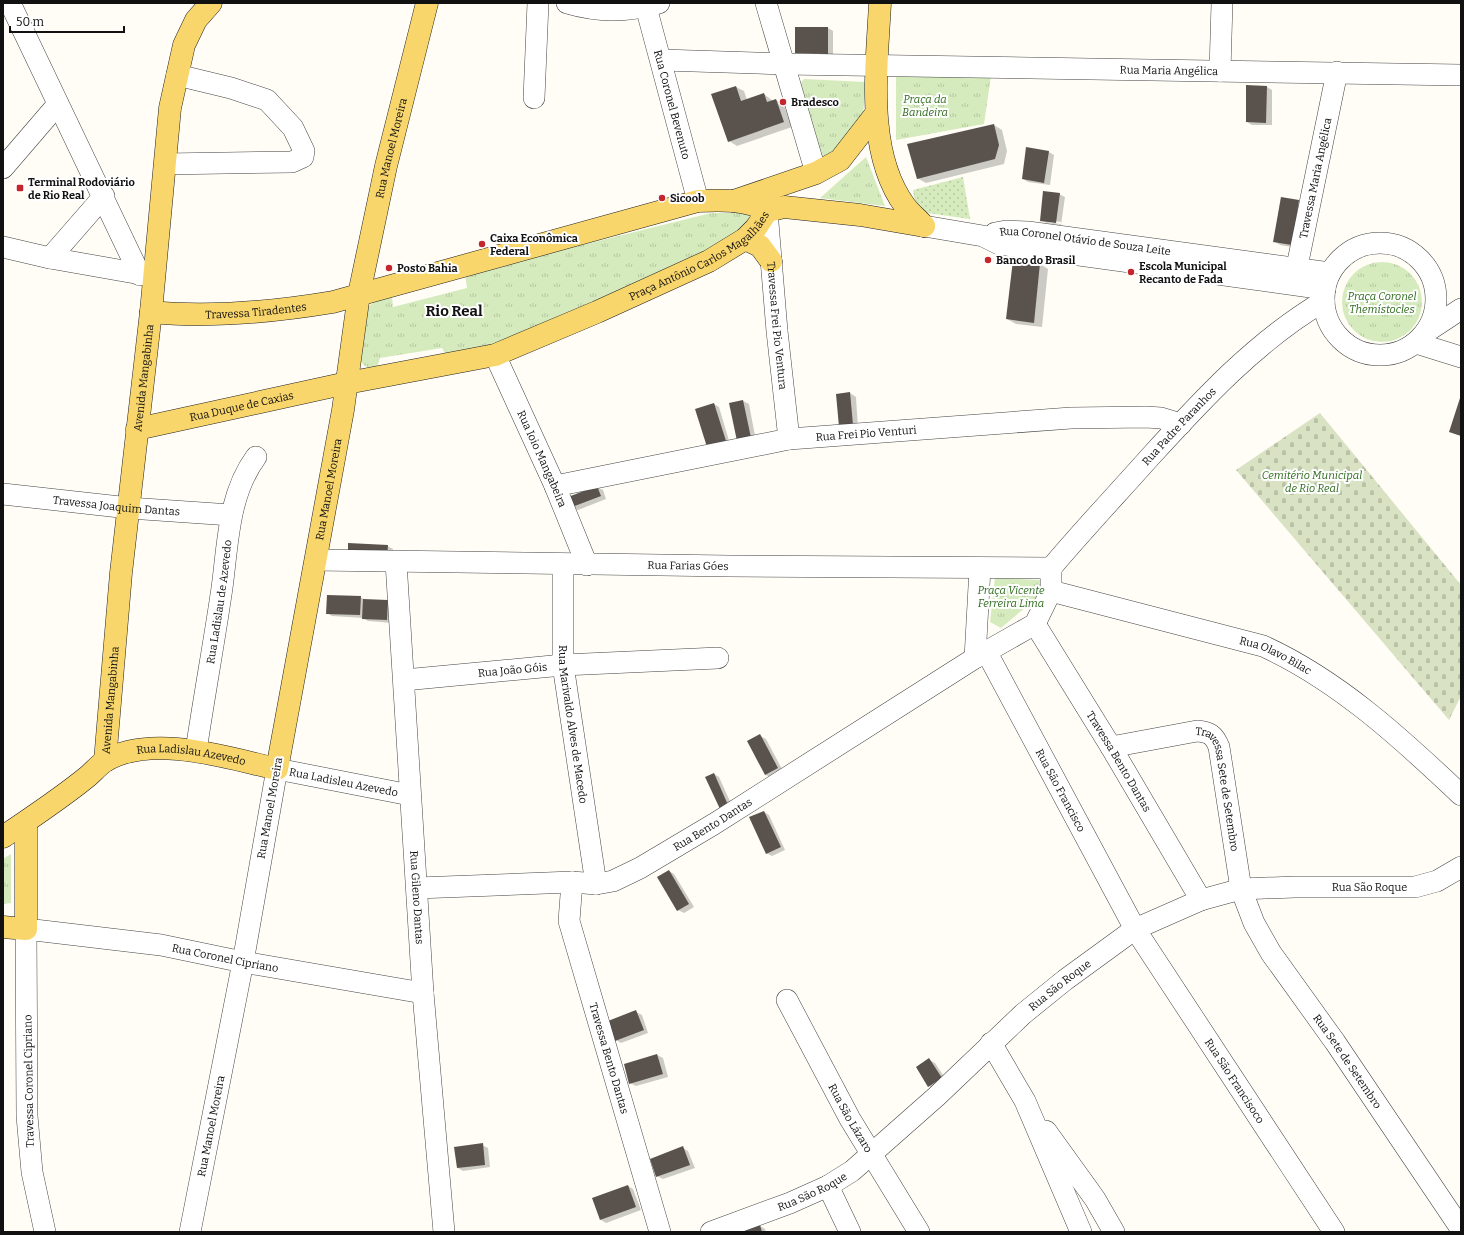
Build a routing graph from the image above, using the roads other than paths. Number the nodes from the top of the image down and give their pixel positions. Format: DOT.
graph roads {
  1 [pos="10,3"];
  2 [pos="211,3"];
  3 [pos="427,3"];
  4 [pos="538,3"];
  5 [pos="567,3"];
  6 [pos="766,3"];
  7 [pos="880,3"];
  8 [pos="1222,3"];
  9 [pos="653,5"];
  10 [pos="662,60"];
  11 [pos="785,64"];
  12 [pos="877,65"];
  13 [pos="1220,71"];
  14 [pos="1336,72"];
  15 [pos="177,74"];
  16 [pos="1461,75"];
  17 [pos="534,98"];
  18 [pos="58,104"];
  19 [pos="875,115"];
  20 [pos="840,160"];
  21 [pos="165,164"];
  22 [pos="3,168"];
  23 [pos="816,173"];
  24 [pos="104,196"];
  25 [pos="698,201"];
  26 [pos="734,201"];
  27 [pos="775,209"];
  28 [pos="924,226"];
  29 [pos="745,239"];
  30 [pos="3,247"];
  31 [pos="50,258"];
  32 [pos="771,261"];
  33 [pos="147,276"];
  34 [pos="1295,276"];
  35 [pos="1326,288"];
  36 [pos="359,294"];
  37 [pos="1436,296"];
  38 [pos="1461,299"];
  39 [pos="1461,309"];
  40 [pos="151,312"];
  41 [pos="1421,338"];
  42 [pos="495,355"];
  43 [pos="1461,357"];
  44 [pos="347,383"];
  45 [pos="1181,424"];
  46 [pos="137,429"];
  47 [pos="790,439"];
  48 [pos="256,457"];
  49 [pos="555,486"];
  50 [pos="3,494"];
  51 [pos="129,508"];
  52 [pos="231,515"];
  53 [pos="316,560"];
  54 [pos="396,562"];
  55 [pos="564,564"];
  56 [pos="587,565"];
  57 [pos="980,568"];
  58 [pos="1051,568"];
  59 [pos="1051,591"];
  60 [pos="1035,624"];
  61 [pos="981,655"];
  62 [pos="718,658"];
  63 [pos="563,665"];
  64 [pos="404,680"];
  65 [pos="1112,747"];
  66 [pos="196,751"];
  67 [pos="106,761"];
  68 [pos="277,769"];
  69 [pos="410,795"];
  70 [pos="1461,795"];
  71 [pos="26,822"];
  72 [pos="3,837"];
  73 [pos="1461,867"];
  74 [pos="572,882"];
  75 [pos="596,884"];
  76 [pos="417,888"];
  77 [pos="1241,889"];
  78 [pos="1201,900"];
  79 [pos="3,927"];
  80 [pos="26,929"];
  81 [pos="1136,930"];
  82 [pos="243,962"];
  83 [pos="423,993"];
  84 [pos="787,1000"];
  85 [pos="991,1043"];
  86 [pos="1025,1101"];
  87 [pos="873,1154"];
  88 [pos="828,1186"];
  89 [pos="1461,1229"];
  90 [pos="45,1232"];
  91 [pos="190,1232"];
  92 [pos="444,1232"];
  93 [pos="660,1232"];
  94 [pos="711,1232"];
  95 [pos="850,1232"];
  96 [pos="919,1232"];
  97 [pos="1081,1232"];
  98 [pos="1114,1232"];
  99 [pos="1334,1232"];
  1 -- 18 [label="street"];
  2 -- 15 [label="main road, Avenida Mangabinha"];
  3 -- 36 [label="main road, Rua Manoel Moreira"];
  4 -- 17 [label="street"];
  5 -- 9 [label="street, Rua Coronel Bevenuto"];
  6 -- 11 [label="street"];
  7 -- 12 [label="main road"];
  8 -- 13 [label="street"];
  9 -- 10 [label="street, Rua Coronel Bevenuto"];
  10 -- 11 [label="street"];
  10 -- 25 [label="street, Rua Coronel Bevenuto"];
  11 -- 12 [label="street"];
  11 -- 23 [label="street"];
  12 -- 13 [label="street, Rua Maria Angélica"];
  12 -- 19 [label="main road"];
  13 -- 14 [label="street, Rua Maria Angélica"];
  14 -- 16 [label="street, Rua Maria Angélica"];
  14 -- 34 [label="street, Travessa Maria Angélica"];
  15 -- 21 [label="main road, Avenida Mangabinha"];
  15 -- 21 [label="street"];
  18 -- 22 [label="street"];
  18 -- 24 [label="street"];
  19 -- 20 [label="main road"];
  19 -- 28 [label="main road"];
  20 -- 23 [label="main road"];
  20 -- 27 [label="main road"];
  21 -- 33 [label="main road, Avenida Mangabinha"];
  23 -- 26 [label="main road"];
  24 -- 31 [label="street"];
  24 -- 33 [label="street"];
  25 -- 26 [label="main road, Praça Antônio Carlos Magalhães"];
  25 -- 36 [label="main road, Praça Antônio Carlos Magalhães"];
  26 -- 27 [label="main road, Praça Antônio Carlos Magalhães"];
  27 -- 28 [label="main road"];
  27 -- 29 [label="main road, Praça Antônio Carlos Magalhães"];
  27 -- 32 [label="street, Travessa Frei Pio Ventura"];
  28 -- 34 [label="street, Rua Coronel Otávio de Souza Leite"];
  29 -- 32 [label="main road"];
  29 -- 42 [label="main road, Praça Antônio Carlos Magalhães"];
  30 -- 31 [label="street"];
  31 -- 33 [label="street"];
  32 -- 47 [label="street, Travessa Frei Pio Ventura"];
  33 -- 40 [label="main road, Avenida Mangabinha"];
  34 -- 35 [label="street, Rua Coronel Otávio de Souza Leite"];
  35 -- 37 [label="street"];
  35 -- 41 [label="street"];
  35 -- 45 [label="street, Rua Padre Paranhos"];
  36 -- 40 [label="main road, Travessa Tiradentes"];
  36 -- 44 [label="main road"];
  37 -- 38 [label="street"];
  37 -- 41 [label="street"];
  39 -- 41 [label="street"];
  40 -- 46 [label="main road, Avenida Mangabinha"];
  41 -- 43 [label="street"];
  42 -- 44 [label="main road, Praça Antônio Carlos Magalhães"];
  42 -- 49 [label="street, Rua Ioio Mangabeira"];
  44 -- 46 [label="main road, Rua Duque de Caxias"];
  44 -- 53 [label="main road, Rua Manoel Moreira"];
  45 -- 47 [label="street, Rua Frei Pio Venturi"];
  45 -- 58 [label="street, Rua Padre Paranhos"];
  46 -- 51 [label="main road, Avenida Mangabinha"];
  47 -- 49 [label="street, Rua Frei Pio Venturi"];
  48 -- 52 [label="street, Rua Ladislau de Azevedo"];
  49 -- 56 [label="street, Rua Ioio Mangabeira"];
  50 -- 51 [label="street, Travessa Joaquim Dantas"];
  51 -- 52 [label="street, Travessa Joaquim Dantas"];
  51 -- 67 [label="main road, Avenida Mangabinha"];
  52 -- 66 [label="street, Rua Ladislau de Azevedo"];
  53 -- 54 [label="street, Rua Farias Góes"];
  53 -- 68 [label="main road, Rua Manoel Moreira"];
  54 -- 55 [label="street, Rua Farias Góes"];
  54 -- 64 [label="street, Rua Gileno Dantas"];
  55 -- 56 [label="street, Rua Farias Góes"];
  55 -- 63 [label="street, Rua Marivaldo Alves de Macedo"];
  56 -- 57 [label="street, Rua Farias Góes"];
  57 -- 58 [label="street"];
  57 -- 61 [label="street"];
  58 -- 59 [label="street"];
  59 -- 60 [label="street"];
  59 -- 70 [label="street, Rua Olavo Bilac"];
  60 -- 61 [label="street"];
  60 -- 65 [label="street, Travessa Bento Dantas"];
  61 -- 75 [label="street, Rua Bento Dantas"];
  61 -- 81 [label="street, Rua São Francisco"];
  62 -- 63 [label="street, Rua João Góis"];
  63 -- 64 [label="street, Rua João Góis"];
  63 -- 75 [label="street, Rua Marivaldo Alves de Macedo"];
  64 -- 69 [label="street, Rua Gileno Dantas"];
  65 -- 77 [label="street, Travessa Sete de Setembro"];
  65 -- 78 [label="street, Travessa Bento Dantas"];
  66 -- 67 [label="main road, Rua Ladislau Azevedo"];
  66 -- 68 [label="main road, Rua Ladislau Azevedo"];
  67 -- 71 [label="main road"];
  68 -- 69 [label="street, Rua Ladisleu Azevedo"];
  68 -- 82 [label="street, Rua Manoel Moreira"];
  69 -- 76 [label="street, Rua Gileno Dantas"];
  71 -- 72 [label="main road"];
  71 -- 80 [label="main road"];
  73 -- 77 [label="street, Rua São Roque"];
  74 -- 75 [label="street, Rua Bento Dantas"];
  74 -- 76 [label="street, Rua Bento Dantas"];
  74 -- 93 [label="street, Travessa Bento Dantas"];
  76 -- 83 [label="street, Rua Gileno Dantas"];
  77 -- 78 [label="street, Rua São Roque"];
  77 -- 89 [label="street, Rua Sete de Setembro"];
  78 -- 81 [label="street, Rua São Roque"];
  79 -- 80 [label="main road"];
  80 -- 82 [label="street, Rua Coronel Cipriano"];
  80 -- 90 [label="street, Travessa Coronel Cipriano"];
  81 -- 85 [label="street, Rua São Roque"];
  81 -- 99 [label="street, Rua São Francisoco"];
  82 -- 83 [label="street, Rua Coronel Cipriano"];
  82 -- 91 [label="street, Rua Manoel Moreira"];
  83 -- 92 [label="street, Rua Gileno Dantas"];
  84 -- 87 [label="street, Rua São Lázaro"];
  85 -- 86 [label="street"];
  85 -- 87 [label="street, Rua São Roque"];
  86 -- 97 [label="street"];
  86 -- 98 [label="street"];
  87 -- 88 [label="street, Rua São Roque"];
  87 -- 96 [label="street, Rua São Lázaro"];
  88 -- 94 [label="street, Rua São Roque"];
  88 -- 95 [label="street"];
}
